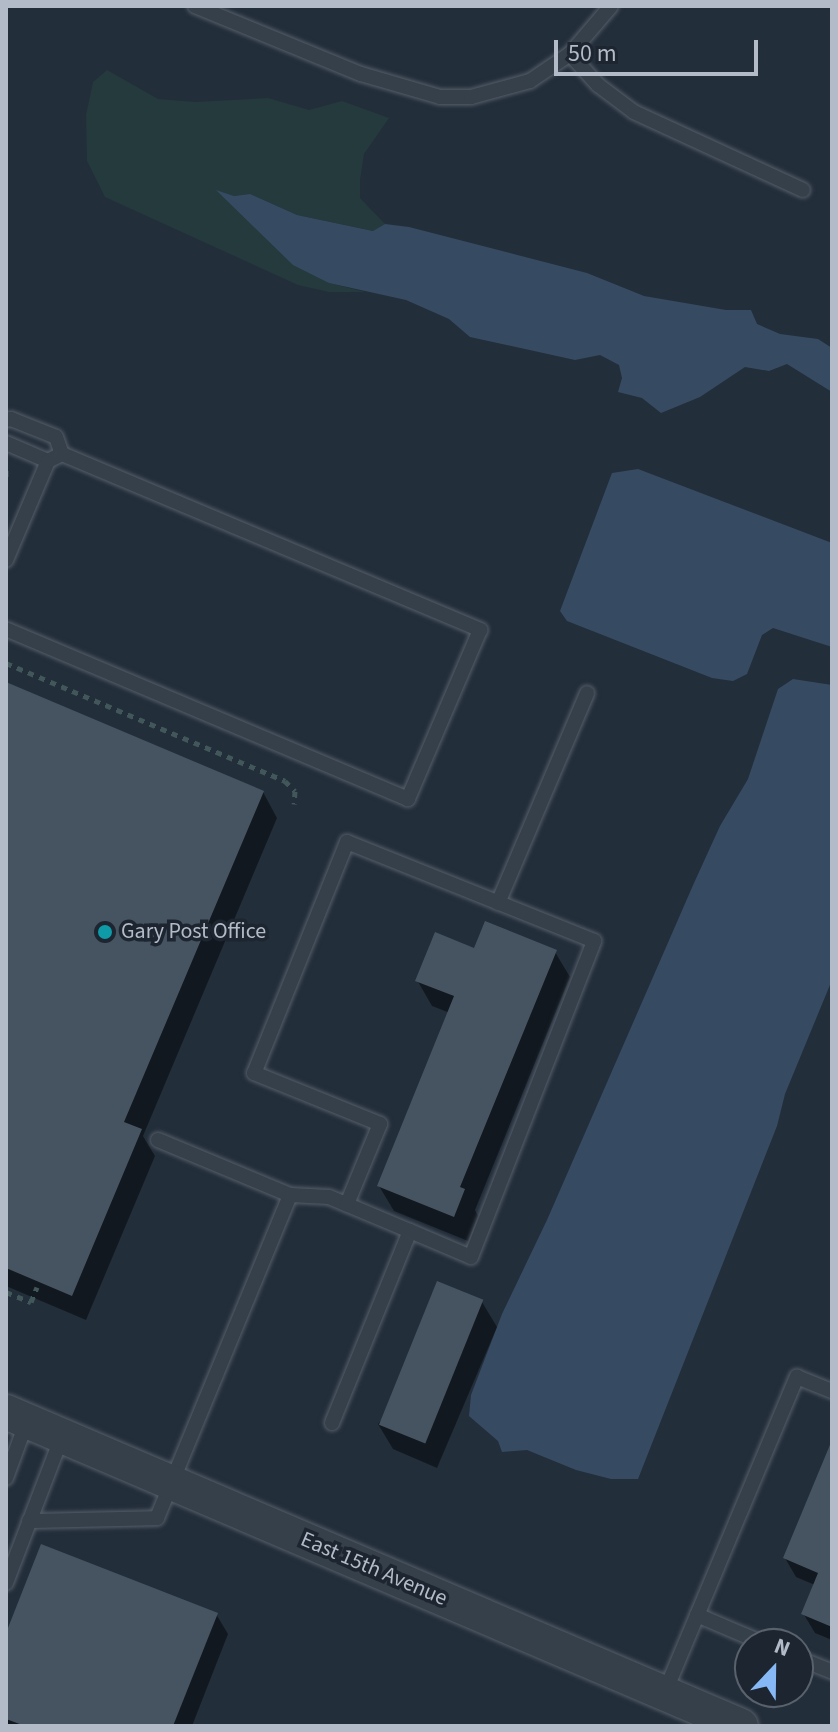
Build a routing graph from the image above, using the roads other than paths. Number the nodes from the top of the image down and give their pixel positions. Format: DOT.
graph roads {
  1 [pos="195,6"];
  2 [pos="611,6"];
  3 [pos="570,54"];
  4 [pos="803,190"];
  5 [pos="6,420"];
  6 [pos="6,443"];
  7 [pos="55,458"];
  8 [pos="6,560"];
  9 [pos="6,629"];
  10 [pos="587,693"];
  11 [pos="498,903"];
  12 [pos="158,1140"];
  13 [pos="290,1195"];
  14 [pos="347,1204"];
  15 [pos="410,1231"];
  16 [pos="832,1391"];
  17 [pos="16,1416"];
  18 [pos="332,1423"];
  19 [pos="62,1436"];
  20 [pos="6,1478"];
  21 [pos="172,1483"];
  22 [pos="29,1521"];
  23 [pos="6,1583"];
  24 [pos="697,1615"];
  25 [pos="734,1631"];
  26 [pos="664,1693"];
  27 [pos="741,1726"];
  1 -- 3 [label="lane"];
  2 -- 3 [label="lane"];
  3 -- 4 [label="lane"];
  5 -- 7 [label="lane"];
  6 -- 7 [label="lane"];
  7 -- 8 [label="lane"];
  7 -- 9 [label="lane"];
  10 -- 11 [label="lane"];
  11 -- 14 [label="lane"];
  11 -- 15 [label="lane"];
  12 -- 13 [label="lane"];
  13 -- 14 [label="lane"];
  13 -- 21 [label="lane"];
  14 -- 15 [label="lane"];
  15 -- 18 [label="lane"];
  16 -- 24 [label="lane"];
  17 -- 19 [label="street, East 15th Avenue"];
  17 -- 20 [label="lane"];
  19 -- 21 [label="street, East 15th Avenue"];
  19 -- 22 [label="lane"];
  21 -- 22 [label="lane"];
  21 -- 26 [label="street, East 15th Avenue"];
  22 -- 23 [label="lane"];
  24 -- 25 [label="lane"];
  24 -- 26 [label="lane"];
  26 -- 27 [label="street, East 15th Avenue"];
}
